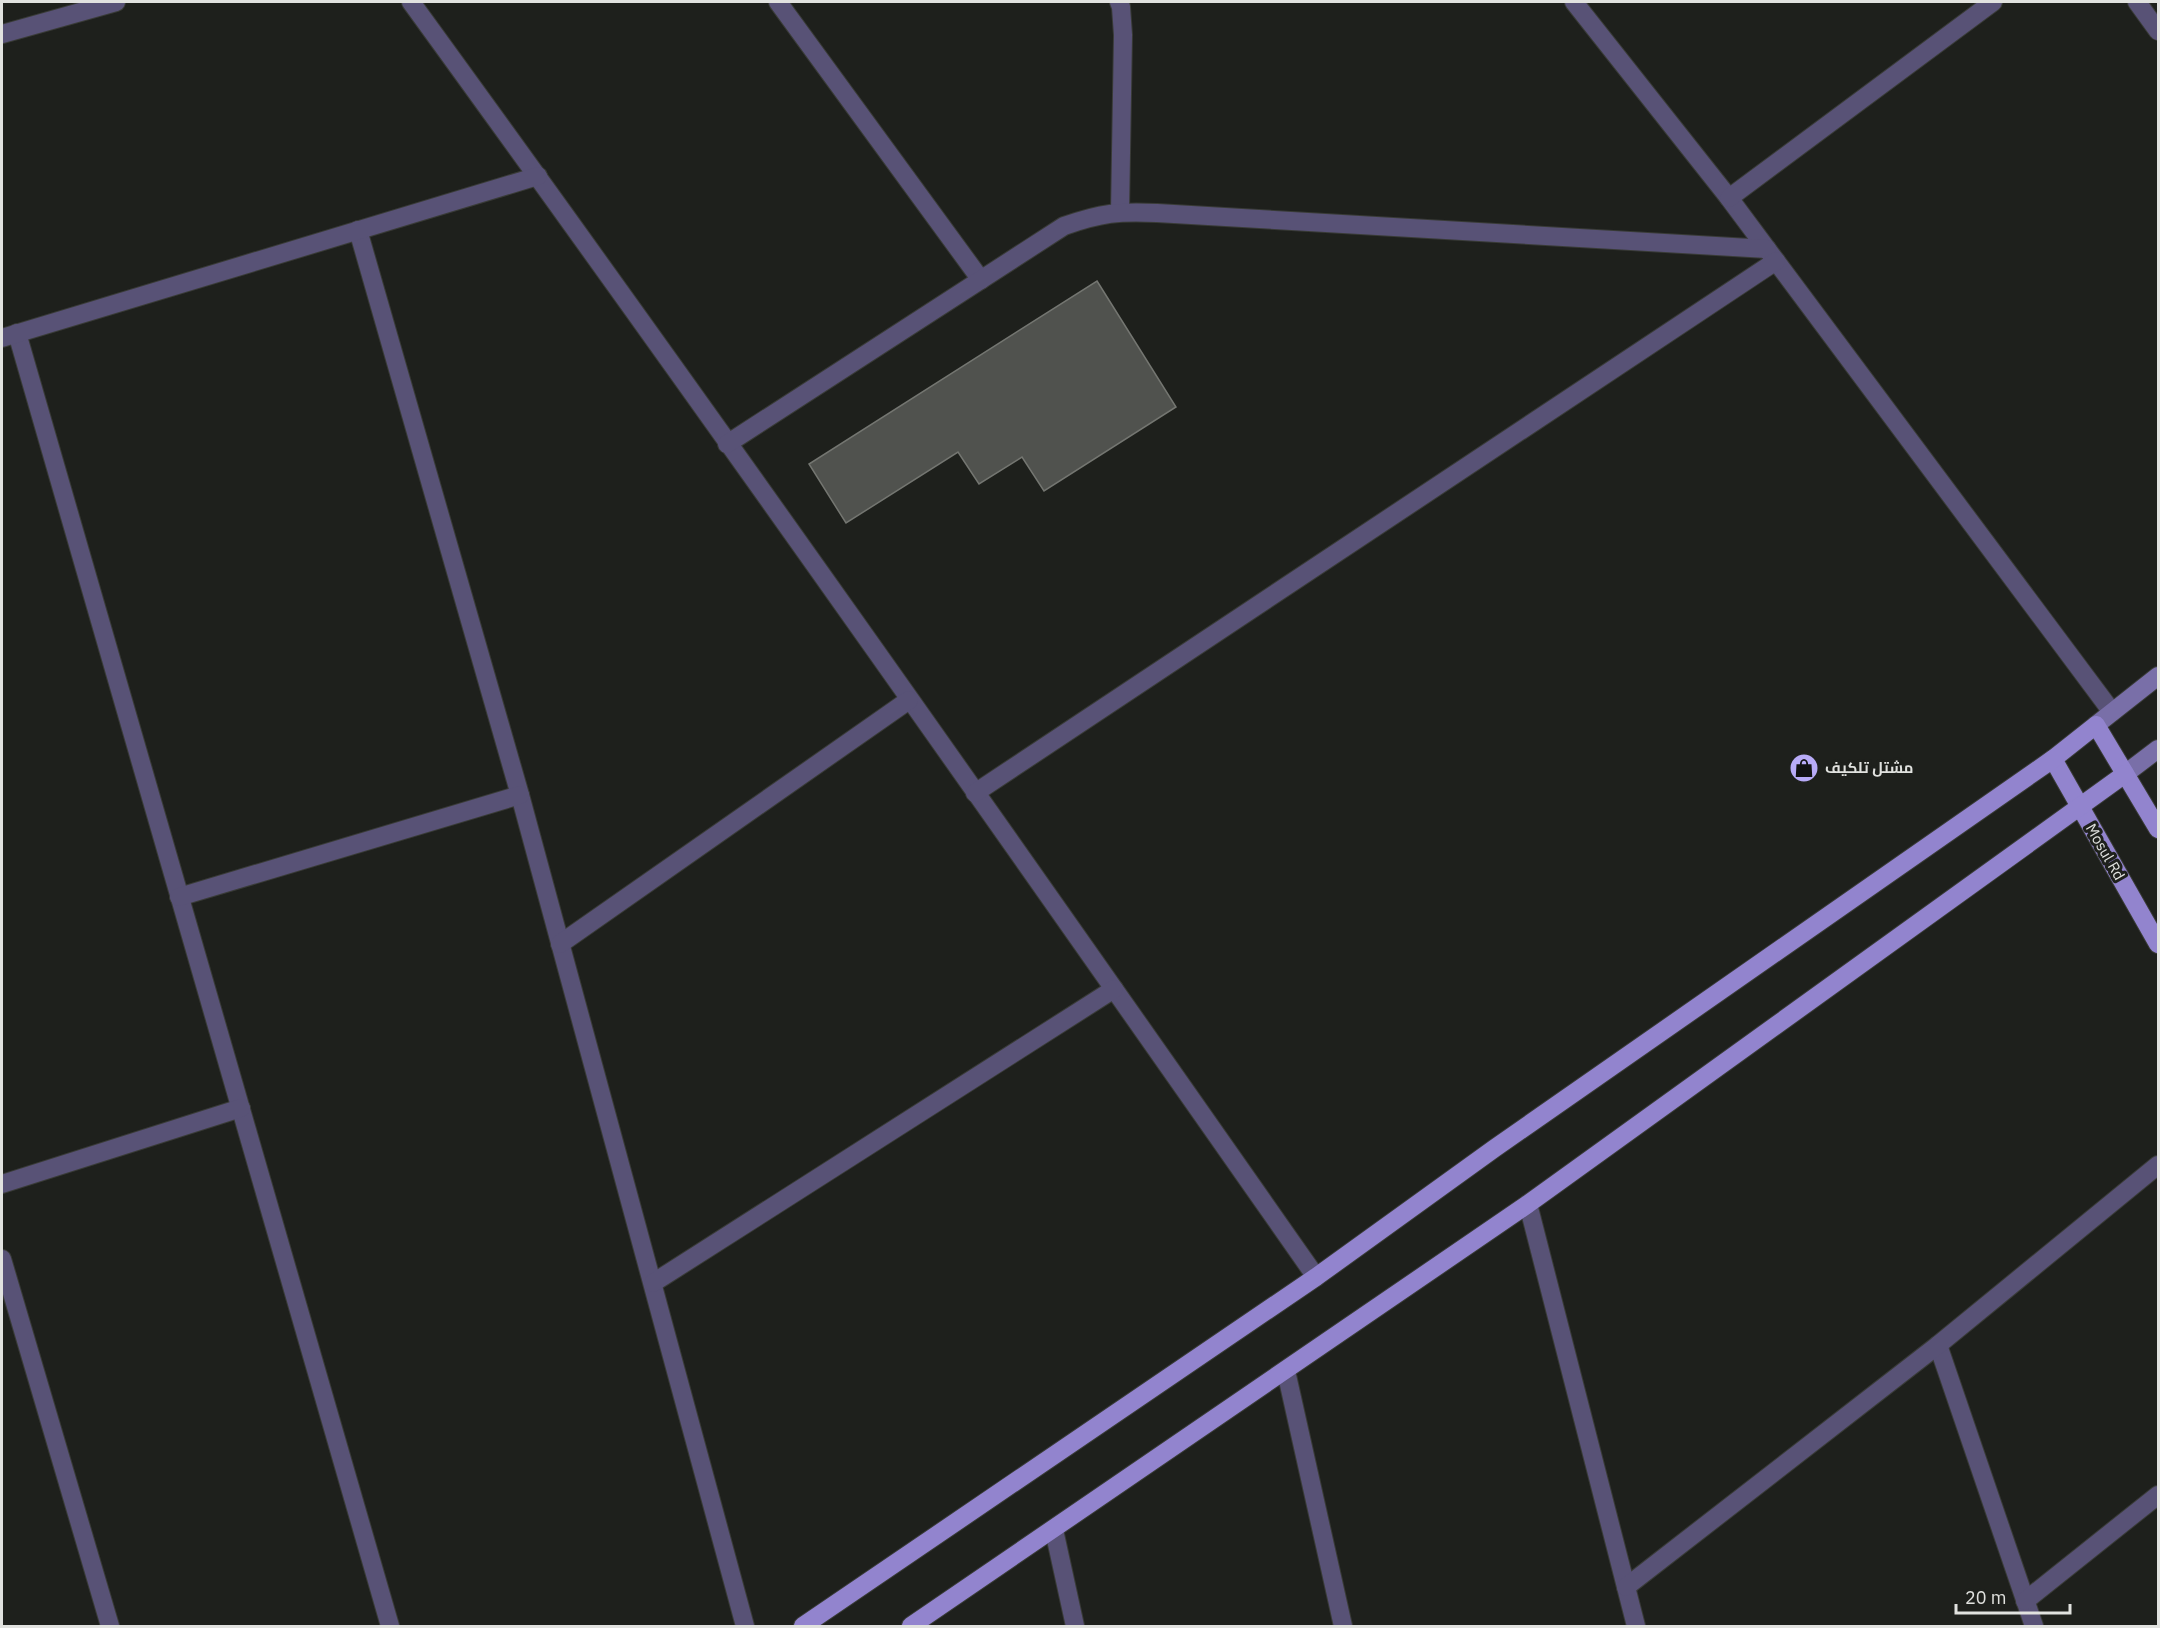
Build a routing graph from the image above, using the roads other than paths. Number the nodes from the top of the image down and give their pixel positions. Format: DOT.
graph roads {
  1 [pos="116,2"];
  2 [pos="411,2"];
  3 [pos="778,2"];
  4 [pos="1119,2"];
  5 [pos="1574,2"];
  6 [pos="1993,2"];
  7 [pos="2138,2"];
  8 [pos="2158,31"];
  9 [pos="2,34"];
  10 [pos="538,176"];
  11 [pos="1729,198"];
  12 [pos="1120,212"];
  13 [pos="358,230"];
  14 [pos="1772,255"];
  15 [pos="981,280"];
  16 [pos="9,335"];
  17 [pos="727,444"];
  18 [pos="2158,676"];
  19 [pos="909,700"];
  20 [pos="2112,712"];
  21 [pos="2096,725"];
  22 [pos="2158,749"];
  23 [pos="2053,759"];
  24 [pos="2125,774"];
  25 [pos="975,793"];
  26 [pos="520,795"];
  27 [pos="2079,807"];
  28 [pos="2158,829"];
  29 [pos="179,897"];
  30 [pos="560,944"];
  31 [pos="2158,944"];
  32 [pos="1114,989"];
  33 [pos="241,1108"];
  34 [pos="2158,1165"];
  35 [pos="2,1184"];
  36 [pos="1528,1204"];
  37 [pos="2,1259"];
  38 [pos="1316,1277"];
  39 [pos="652,1283"];
  40 [pos="1938,1345"];
  41 [pos="1286,1371"];
  42 [pos="2158,1495"];
  43 [pos="1054,1530"];
  44 [pos="1626,1587"];
  45 [pos="2025,1601"];
  46 [pos="110,1626"];
  47 [pos="390,1626"];
  48 [pos="745,1626"];
  49 [pos="803,1626"];
  50 [pos="911,1626"];
  51 [pos="1075,1626"];
  52 [pos="1343,1626"];
  53 [pos="1636,1626"];
  54 [pos="2034,1626"];
  1 -- 9 [label="street"];
  2 -- 10 [label="street"];
  3 -- 15 [label="street"];
  4 -- 12 [label="street"];
  5 -- 11 [label="street"];
  6 -- 11 [label="street"];
  7 -- 8 [label="street"];
  10 -- 13 [label="street"];
  10 -- 17 [label="street"];
  11 -- 14 [label="street"];
  12 -- 14 [label="street"];
  12 -- 15 [label="street"];
  13 -- 16 [label="street"];
  13 -- 26 [label="street"];
  14 -- 20 [label="street"];
  14 -- 25 [label="street"];
  15 -- 17 [label="street"];
  16 -- 29 [label="street"];
  17 -- 19 [label="street"];
  18 -- 20 [label="main road"];
  19 -- 25 [label="street"];
  19 -- 30 [label="street"];
  20 -- 21 [label="main road"];
  21 -- 23 [label="main road"];
  21 -- 24 [label="main road"];
  22 -- 24 [label="main road"];
  23 -- 27 [label="main road, Mosul Rd"];
  23 -- 38 [label="main road"];
  24 -- 27 [label="main road"];
  24 -- 28 [label="main road"];
  25 -- 32 [label="street"];
  26 -- 29 [label="street"];
  26 -- 30 [label="street"];
  27 -- 31 [label="main road, Mosul Rd"];
  27 -- 36 [label="main road"];
  29 -- 33 [label="street"];
  30 -- 39 [label="street"];
  32 -- 38 [label="street"];
  32 -- 39 [label="street"];
  33 -- 35 [label="street"];
  33 -- 47 [label="street"];
  34 -- 40 [label="street"];
  36 -- 41 [label="main road"];
  36 -- 44 [label="street"];
  37 -- 46 [label="street"];
  38 -- 49 [label="main road"];
  39 -- 48 [label="street"];
  40 -- 44 [label="street"];
  40 -- 45 [label="street"];
  41 -- 43 [label="main road"];
  41 -- 52 [label="street"];
  42 -- 45 [label="street"];
  43 -- 50 [label="main road"];
  43 -- 51 [label="street"];
  44 -- 53 [label="street"];
  45 -- 54 [label="street"];
}
